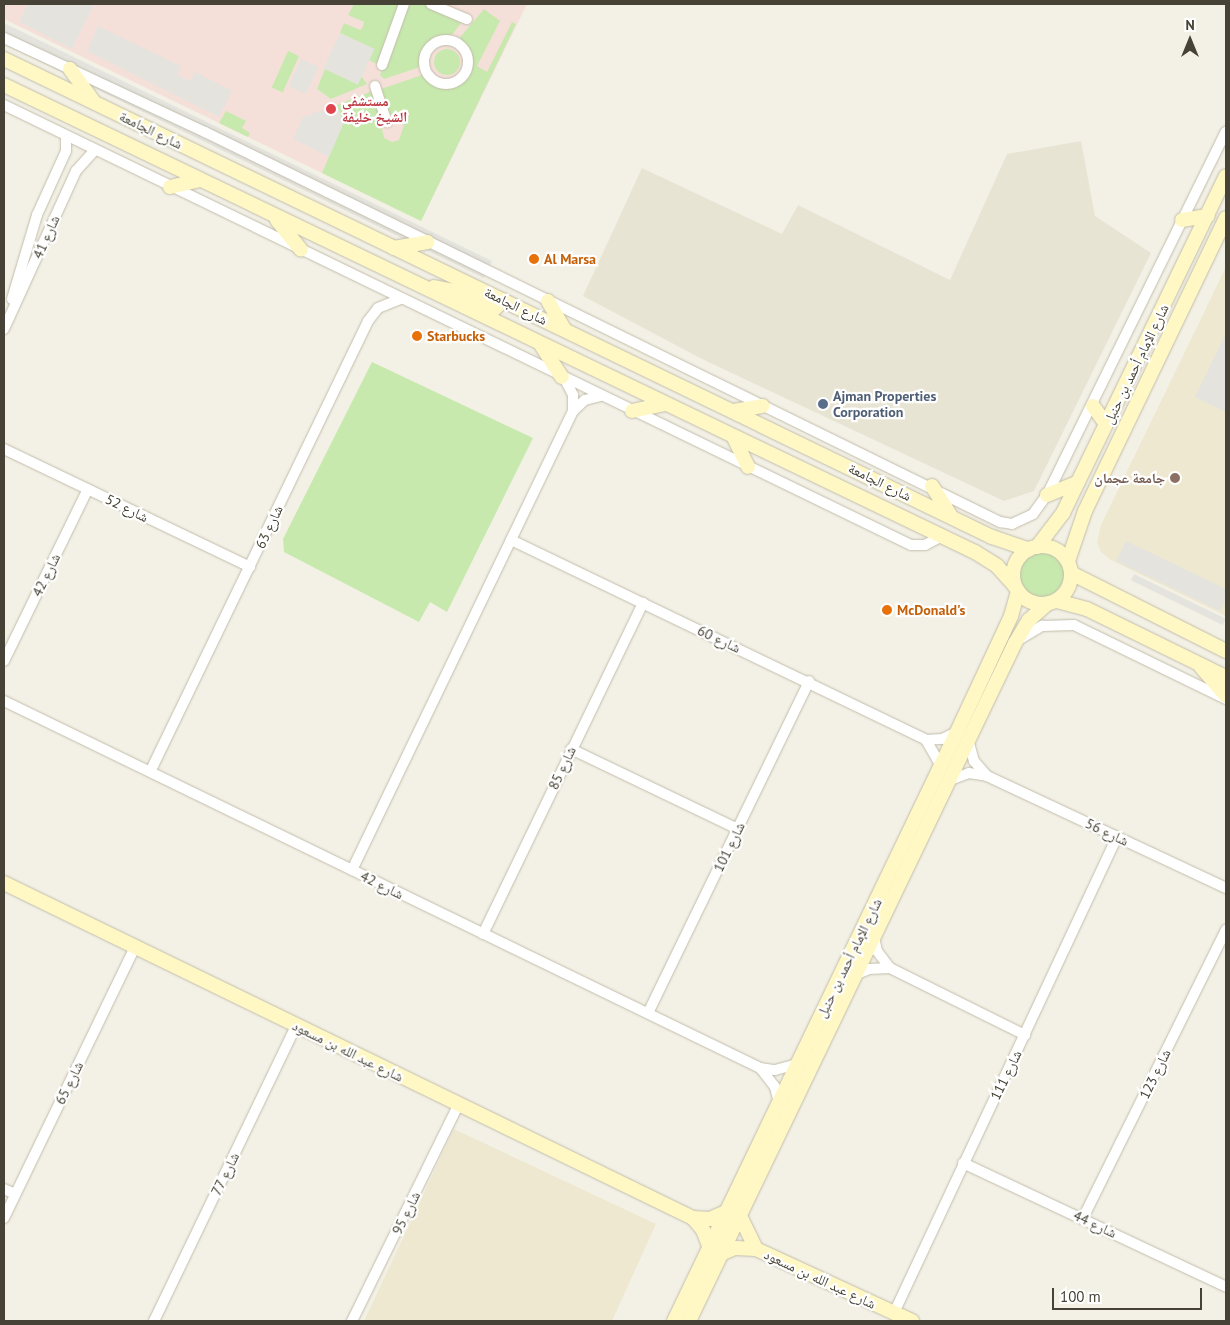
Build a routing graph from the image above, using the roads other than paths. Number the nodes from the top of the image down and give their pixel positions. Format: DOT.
graph roads {
  1 [pos="404,4"];
  2 [pos="431,4"];
  3 [pos="467,19"];
  4 [pos="4,38"];
  5 [pos="433,45"];
  6 [pos="4,59"];
  7 [pos="382,66"];
  8 [pos="70,69"];
  9 [pos="4,85"];
  10 [pos="375,86"];
  11 [pos="93,102"];
  12 [pos="4,106"];
  13 [pos="387,122"];
  14 [pos="1226,132"];
  15 [pos="66,138"];
  16 [pos="94,151"];
  17 [pos="1226,176"];
  18 [pos="200,180"];
  19 [pos="170,187"];
  20 [pos="1208,216"];
  21 [pos="275,217"];
  22 [pos="1226,218"];
  23 [pos="1182,220"];
  24 [pos="427,242"];
  25 [pos="394,248"];
  26 [pos="301,250"];
  27 [pos="426,288"];
  28 [pos="400,299"];
  29 [pos="504,300"];
  30 [pos="548,301"];
  31 [pos="4,318"];
  32 [pos="4,329"];
  33 [pos="564,329"];
  34 [pos="541,345"];
  35 [pos="564,377"];
  36 [pos="600,396"];
  37 [pos="665,404"];
  38 [pos="763,406"];
  39 [pos="1093,406"];
  40 [pos="573,411"];
  41 [pos="632,411"];
  42 [pos="734,411"];
  43 [pos="1106,424"];
  44 [pos="734,438"];
  45 [pos="4,450"];
  46 [pos="748,467"];
  47 [pos="1078,483"];
  48 [pos="932,486"];
  49 [pos="88,489"];
  50 [pos="1047,494"];
  51 [pos="953,518"];
  52 [pos="940,537"];
  53 [pos="511,540"];
  54 [pos="1033,548"];
  55 [pos="250,567"];
  56 [pos="1070,567"];
  57 [pos="1017,588"];
  58 [pos="642,602"];
  59 [pos="1052,602"];
  60 [pos="1015,643"];
  61 [pos="1225,650"];
  62 [pos="4,661"];
  63 [pos="1197,663"];
  64 [pos="1226,677"];
  65 [pos="809,682"];
  66 [pos="1226,697"];
  67 [pos="4,701"];
  68 [pos="963,736"];
  69 [pos="926,740"];
  70 [pos="571,749"];
  71 [pos="941,766"];
  72 [pos="151,770"];
  73 [pos="987,776"];
  74 [pos="950,780"];
  75 [pos="738,829"];
  76 [pos="1118,837"];
  77 [pos="352,870"];
  78 [pos="4,883"];
  79 [pos="1226,888"];
  80 [pos="1226,930"];
  81 [pos="483,934"];
  82 [pos="874,937"];
  83 [pos="135,947"];
  84 [pos="890,968"];
  85 [pos="856,975"];
  86 [pos="648,1013"];
  87 [pos="296,1026"];
  88 [pos="1025,1035"];
  89 [pos="798,1064"];
  90 [pos="760,1068"];
  91 [pos="779,1103"];
  92 [pos="459,1104"];
  93 [pos="963,1163"];
  94 [pos="4,1188"];
  95 [pos="15,1194"];
  96 [pos="726,1212"];
  97 [pos="740,1216"];
  98 [pos="4,1218"];
  99 [pos="693,1218"];
  100 [pos="1084,1218"];
  101 [pos="710,1246"];
  102 [pos="756,1249"];
  103 [pos="722,1253"];
  104 [pos="1226,1288"];
  105 [pos="894,1313"];
  106 [pos="154,1321"];
  107 [pos="352,1321"];
  108 [pos="674,1321"];
  109 [pos="689,1321"];
  110 [pos="912,1321"];
  1 -- 7 [label="street"];
  2 -- 3 [label="street"];
  4 -- 8 [label="street"];
  5 -- 5 [label="street"];
  6 -- 11 [label="street, شارع الجامعة"];
  8 -- 11 [label="street"];
  8 -- 24 [label="street"];
  9 -- 18 [label="street, شارع الجامعة"];
  10 -- 13 [label="street"];
  11 -- 25 [label="street, شارع الجامعة"];
  12 -- 15 [label="street"];
  14 -- 23 [label="street"];
  15 -- 16 [label="street"];
  15 -- 31 [label="street, شارع 41"];
  16 -- 19 [label="street"];
  16 -- 32 [label="street, شارع 41"];
  17 -- 20 [label="street, شارع الإمام أحمد بن حنبل"];
  18 -- 19 [label="street"];
  18 -- 21 [label="street, شارع الجامعة"];
  19 -- 26 [label="street"];
  20 -- 23 [label="street"];
  20 -- 43 [label="street, شارع الإمام أحمد بن حنبل"];
  21 -- 26 [label="street"];
  21 -- 27 [label="street, شارع الجامعة"];
  22 -- 56 [label="street, شارع الإمام أحمد بن حنبل"];
  23 -- 39 [label="street"];
  24 -- 25 [label="street"];
  24 -- 30 [label="street"];
  25 -- 29 [label="street, شارع الجامعة"];
  26 -- 28 [label="street"];
  27 -- 29 [label="street"];
  27 -- 34 [label="street, شارع الجامعة"];
  28 -- 35 [label="street"];
  28 -- 55 [label="street, شارع 63"];
  29 -- 33 [label="street, شارع الجامعة"];
  30 -- 33 [label="street"];
  30 -- 38 [label="street"];
  33 -- 42 [label="street, شارع الجامعة"];
  34 -- 35 [label="street"];
  34 -- 37 [label="street, شارع الجامعة"];
  35 -- 36 [label="street"];
  35 -- 40 [label="street"];
  36 -- 40 [label="street"];
  36 -- 41 [label="street"];
  37 -- 41 [label="street"];
  37 -- 44 [label="street, شارع الجامعة"];
  38 -- 42 [label="street"];
  38 -- 48 [label="street"];
  39 -- 43 [label="street"];
  39 -- 50 [label="street"];
  40 -- 53 [label="street"];
  41 -- 46 [label="street"];
  42 -- 51 [label="street, شارع الجامعة"];
  43 -- 47 [label="street, شارع الإمام أحمد بن حنبل"];
  44 -- 46 [label="street"];
  44 -- 52 [label="street, شارع الجامعة"];
  45 -- 49 [label="street, شارع 52"];
  46 -- 52 [label="street"];
  47 -- 50 [label="street"];
  47 -- 54 [label="street, شارع الإمام أحمد بن حنبل"];
  48 -- 50 [label="street"];
  48 -- 51 [label="street"];
  49 -- 55 [label="street, شارع 52"];
  49 -- 62 [label="street, شارع 42"];
  51 -- 54 [label="street, شارع الجامعة"];
  52 -- 57 [label="street, شارع الجامعة"];
  53 -- 58 [label="street, شارع 60"];
  53 -- 77 [label="street"];
  54 -- 56 [label="street"];
  54 -- 57 [label="street"];
  55 -- 72 [label="street, شارع 63"];
  56 -- 59 [label="street"];
  56 -- 61 [label="street"];
  57 -- 59 [label="street"];
  57 -- 68 [label="street, شارع الإمام أحمد بن حنبل"];
  58 -- 65 [label="street, شارع 60"];
  58 -- 70 [label="street, شارع 85"];
  59 -- 60 [label="street, شارع الإمام أحمد بن حنبل"];
  59 -- 63 [label="street"];
  60 -- 66 [label="street"];
  60 -- 68 [label="street, شارع الإمام أحمد بن حنبل"];
  63 -- 64 [label="street"];
  63 -- 66 [label="street"];
  65 -- 69 [label="street, شارع 60"];
  65 -- 75 [label="street, شارع 101"];
  67 -- 72 [label="street, شارع 42"];
  68 -- 69 [label="street"];
  68 -- 71 [label="street, شارع الإمام أحمد بن حنبل"];
  68 -- 73 [label="street, شارع 56"];
  68 -- 74 [label="street, شارع الإمام أحمد بن حنبل"];
  69 -- 71 [label="street"];
  70 -- 75 [label="street"];
  70 -- 81 [label="street, شارع 85"];
  71 -- 89 [label="street, شارع الإمام أحمد بن حنبل"];
  72 -- 77 [label="street, شارع 42"];
  73 -- 74 [label="street, شارع 56"];
  73 -- 76 [label="street, شارع 56"];
  74 -- 82 [label="street, شارع الإمام أحمد بن حنبل"];
  75 -- 86 [label="street, شارع 101"];
  76 -- 79 [label="street, شارع 56"];
  76 -- 88 [label="street, شارع 111"];
  77 -- 81 [label="street, شارع 42"];
  78 -- 83 [label="street, شارع عبد الله بن مسعود"];
  80 -- 100 [label="street, شارع 123"];
  81 -- 86 [label="street, شارع 42"];
  82 -- 84 [label="street"];
  82 -- 85 [label="street, شارع الإمام أحمد بن حنبل"];
  83 -- 87 [label="street, شارع عبد الله بن مسعود"];
  83 -- 95 [label="street, شارع 65"];
  84 -- 85 [label="street"];
  84 -- 88 [label="street"];
  85 -- 97 [label="street, شارع الإمام أحمد بن حنبل"];
  86 -- 90 [label="street, شارع 42"];
  87 -- 92 [label="street, شارع عبد الله بن مسعود"];
  87 -- 106 [label="street, شارع 77"];
  88 -- 93 [label="street, شارع 111"];
  89 -- 90 [label="street, شارع 42"];
  89 -- 91 [label="street, شارع الإمام أحمد بن حنبل"];
  90 -- 91 [label="street, شارع 42"];
  91 -- 96 [label="street, شارع الإمام أحمد بن حنبل"];
  92 -- 99 [label="street, شارع عبد الله بن مسعود"];
  92 -- 107 [label="street, شارع 95"];
  93 -- 100 [label="street, شارع 44"];
  93 -- 105 [label="street, شارع 111"];
  94 -- 95 [label="street"];
  95 -- 98 [label="street, شارع 65"];
  96 -- 99 [label="street"];
  96 -- 101 [label="street, شارع الإمام أحمد بن حنبل"];
  97 -- 102 [label="street, شارع عبد الله بن مسعود"];
  97 -- 103 [label="street, شارع الإمام أحمد بن حنبل"];
  99 -- 101 [label="street"];
  100 -- 104 [label="street, شارع 44"];
  101 -- 108 [label="street, شارع الإمام أحمد بن حنبل"];
  102 -- 103 [label="street, شارع عبد الله بن مسعود"];
  102 -- 105 [label="street, شارع عبد الله بن مسعود"];
  103 -- 109 [label="street, شارع الإمام أحمد بن حنبل"];
  105 -- 110 [label="street, شارع عبد الله بن مسعود"];
}
